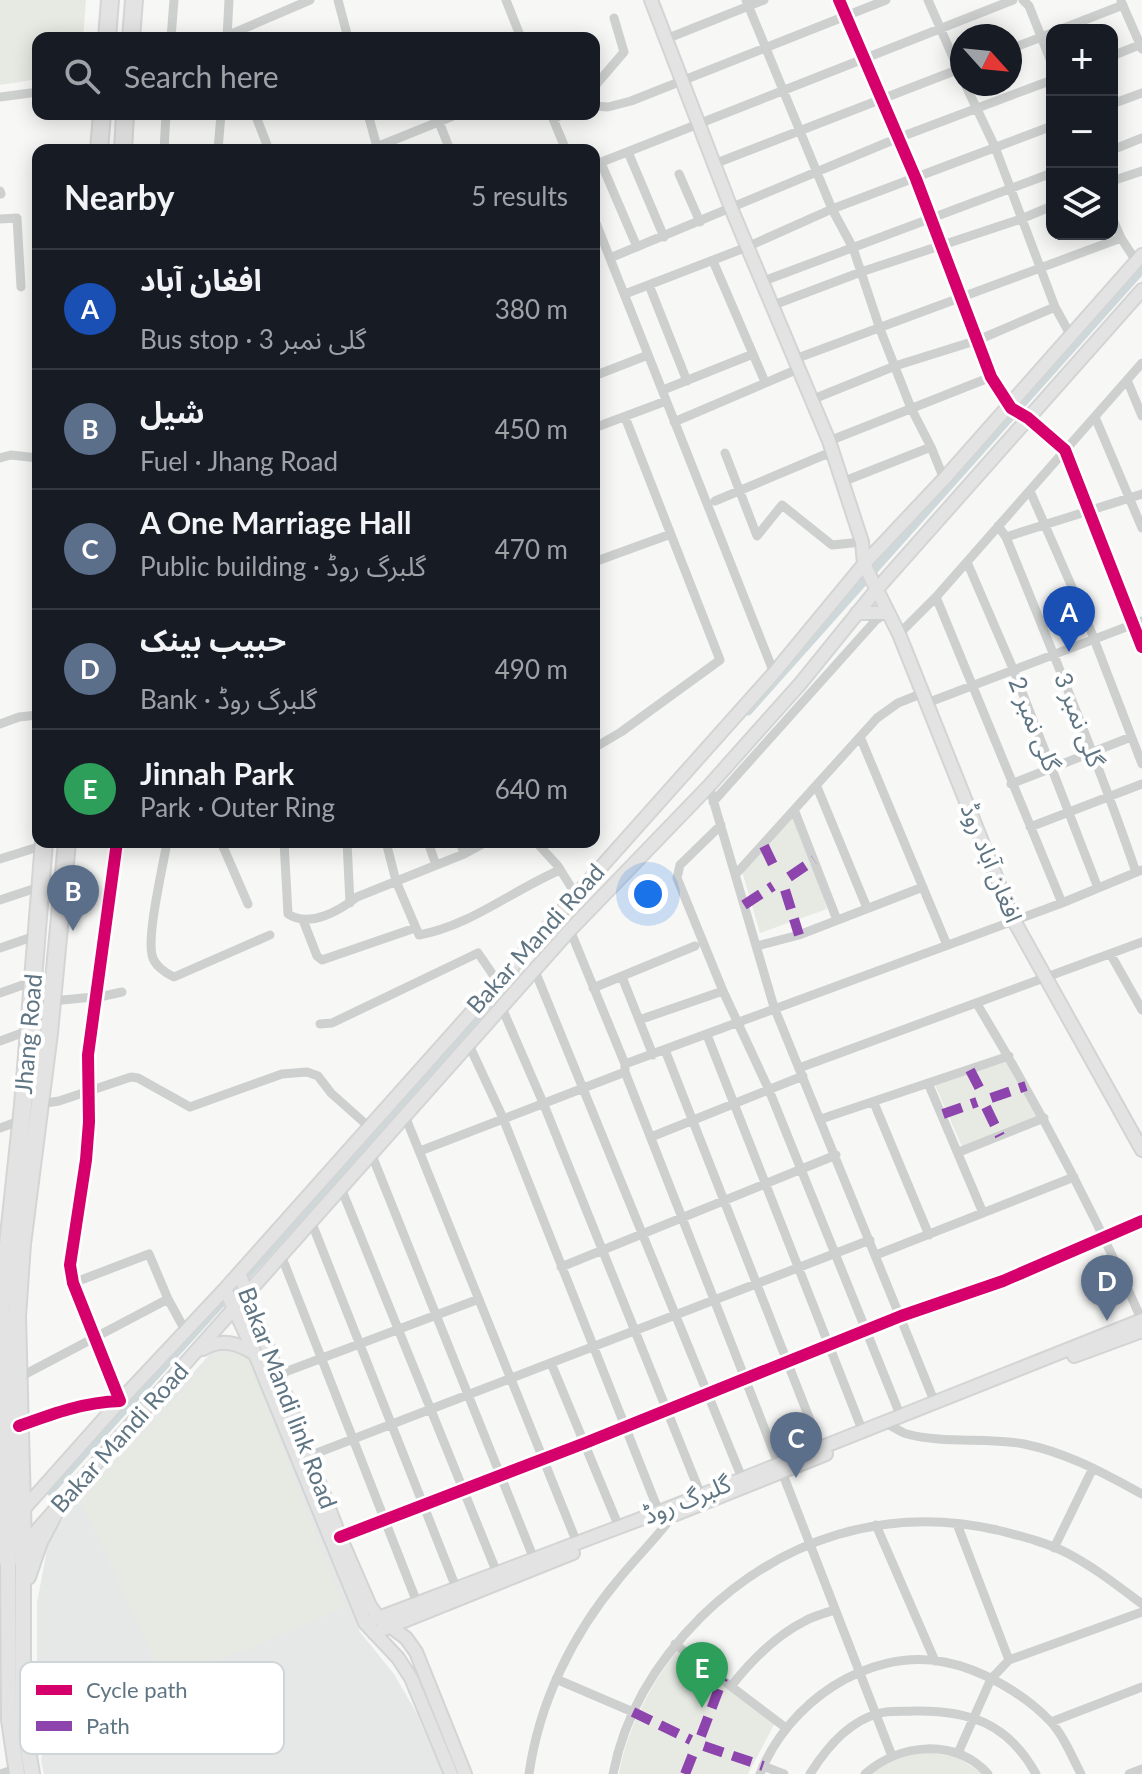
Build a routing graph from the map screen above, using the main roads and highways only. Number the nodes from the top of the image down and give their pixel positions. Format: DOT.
graph roads {
  1 [pos="110,0"];
  2 [pos="134,0"];
  3 [pos="651,0"];
  4 [pos="107,32"];
  5 [pos="131,32"];
  6 [pos="102,120"];
  7 [pos="125,120"];
  8 [pos="100,144"];
  9 [pos="123,144"];
  10 [pos="1139,258"];
  11 [pos="1142,290"];
  12 [pos="870,575"];
  13 [pos="857,613"];
  14 [pos="888,613"];
  15 [pos="46,848"];
  16 [pos="66,848"];
  17 [pos="465,1018"];
  18 [pos="481,1032"];
  19 [pos="28,1110"];
  20 [pos="1142,1150"];
  21 [pos="239,1273"];
  22 [pos="225,1289"];
  23 [pos="247,1294"];
  24 [pos="234,1309"];
  25 [pos="1,1310"];
  26 [pos="1142,1320"];
  27 [pos="1142,1331"];
  28 [pos="1,1351"];
  29 [pos="255,1354"];
  30 [pos="193,1356"];
  31 [pos="1,1390"];
  32 [pos="894,1422"];
  33 [pos="2,1439"];
  34 [pos="780,1468"];
  35 [pos="3,1490"];
  36 [pos="58,1508"];
  37 [pos="22,1511"];
  38 [pos="4,1534"];
  39 [pos="23,1546"];
  40 [pos="4,1567"];
  41 [pos="24,1599"];
  42 [pos="379,1618"];
  43 [pos="365,1623"];
  44 [pos="390,1627"];
  45 [pos="374,1633"];
  46 [pos="4,1660"];
  47 [pos="23,1662"];
  48 [pos="29,1754"];
  49 [pos="17,1771"];
  50 [pos="32,1774"];
  51 [pos="451,1774"];
  52 [pos="465,1774"];
  1 -- 4 [label="highway"];
  2 -- 5 [label="highway"];
  3 -- 12 [label="main road, افغان آباد روڈ"];
  6 -- 8 [label="highway"];
  7 -- 9 [label="highway"];
  10 -- 12 [label="main road, Bakar Mandi Road"];
  11 -- 12 [label="main road, Bakar Mandi Road"];
  12 -- 13 [label="main road, Bakar Mandi Road"];
  12 -- 14 [label="main road, افغان آباد روڈ"];
  12 -- 17 [label="main road, Bakar Mandi Road"];
  13 -- 14 [label="main road"];
  13 -- 18 [label="main road, Bakar Mandi Road"];
  14 -- 20 [label="main road, افغان آباد روڈ"];
  15 -- 19 [label="highway, Jhang Road"];
  16 -- 19 [label="highway, Jhang Road"];
  17 -- 18 [label="main road"];
  17 -- 21 [label="main road, Bakar Mandi Road"];
  18 -- 23 [label="main road, Bakar Mandi Road"];
  19 -- 25 [label="highway, Jhang Road"];
  19 -- 37 [label="highway, Jhang Road"];
  21 -- 22 [label="main road, Bakar Mandi Road"];
  21 -- 23 [label="main road, Bakar Mandi link Road"];
  22 -- 24 [label="main road, Bakar Mandi link Road"];
  22 -- 37 [label="main road, Bakar Mandi Road"];
  23 -- 24 [label="main road, Bakar Mandi Road"];
  23 -- 42 [label="main road, Bakar Mandi link Road"];
  24 -- 29 [label="main road, Bakar Mandi link Road"];
  24 -- 30 [label="main road, Bakar Mandi Road"];
  25 -- 28 [label="highway, Jhang Road"];
  26 -- 32 [label="main road, گلبرگ روڈ"];
  27 -- 32 [label="main road, گلبرگ روڈ"];
  28 -- 31 [label="highway, Jhang Road"];
  29 -- 30 [label="main road"];
  29 -- 43 [label="main road, Bakar Mandi link Road"];
  30 -- 36 [label="main road, Bakar Mandi Road"];
  31 -- 33 [label="highway, Jhang Road"];
  32 -- 34 [label="main road, گلبرگ روڈ"];
  32 -- 34 [label="main road, گلبرگ روڈ"];
  33 -- 35 [label="highway, Jhang Road"];
  34 -- 42 [label="main road, گلبرگ روڈ"];
  34 -- 44 [label="main road, گلبرگ روڈ"];
  35 -- 38 [label="highway, Jhang Road"];
  36 -- 39 [label="main road, Bakar Mandi Road"];
  36 -- 41 [label="main road"];
  37 -- 38 [label="main road"];
  37 -- 39 [label="highway, Jhang Road"];
  38 -- 40 [label="highway, Jhang Road"];
  39 -- 40 [label="main road"];
  39 -- 41 [label="main road"];
  40 -- 46 [label="main road"];
  41 -- 47 [label="main road"];
  42 -- 43 [label="main road, گلبرگ روڈ"];
  42 -- 44 [label="main road, Bakar Mandi link Road"];
  43 -- 45 [label="main road, Bakar Mandi link Road"];
  44 -- 45 [label="main road, گلبرگ روڈ"];
  44 -- 52 [label="main road, Bakar Mandi link Road"];
  45 -- 51 [label="main road, Bakar Mandi link Road"];
  46 -- 49 [label="main road"];
  48 -- 50 [label="main road"];
}
